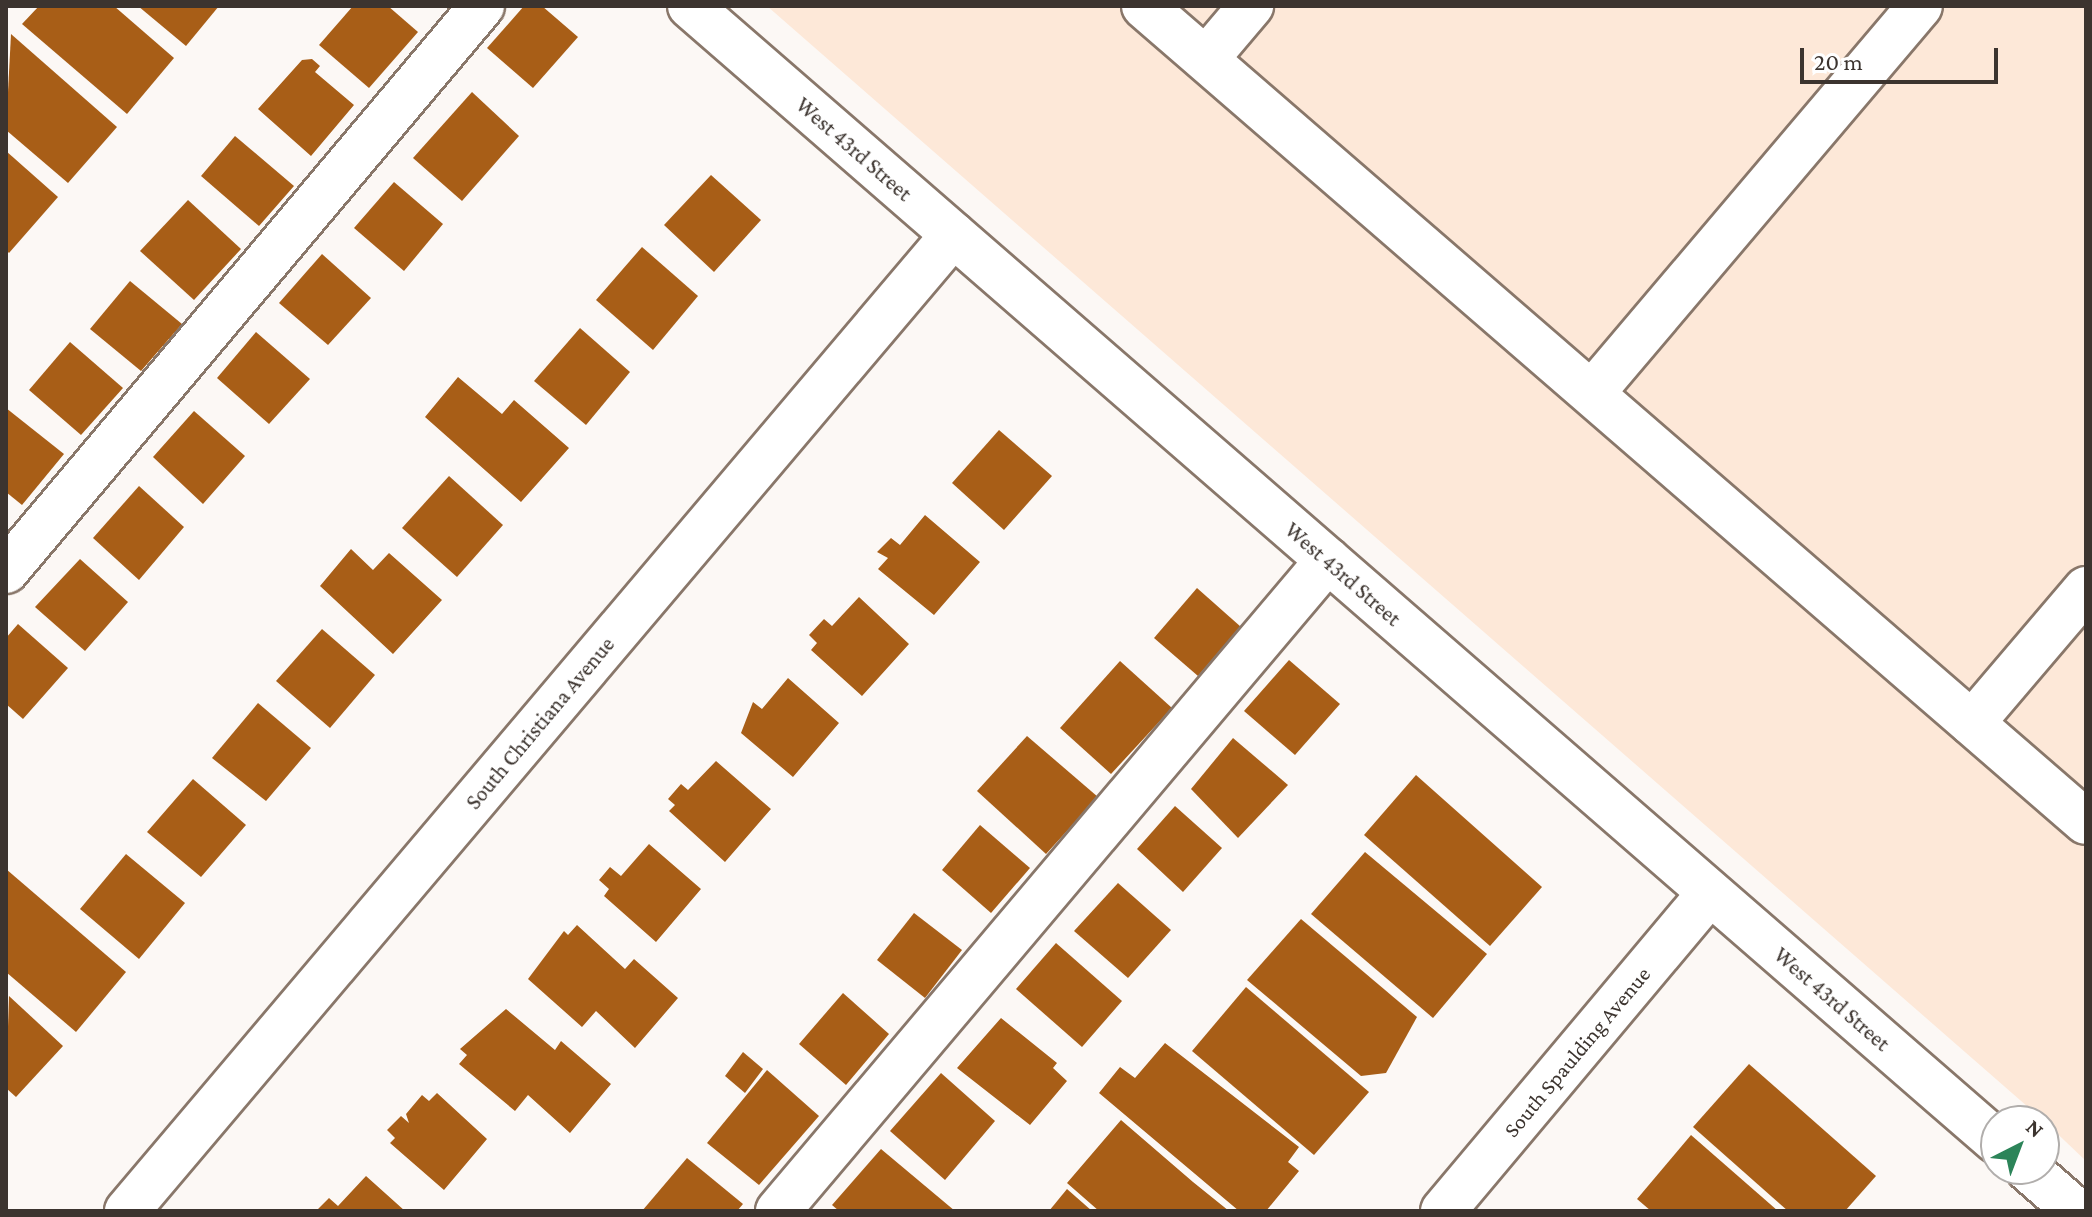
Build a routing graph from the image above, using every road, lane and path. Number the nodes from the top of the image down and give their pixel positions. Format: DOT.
graph roads {
  1 [pos="482,6"];
  2 [pos="690,6"];
  3 [pos="1144,6"];
  4 [pos="1251,6"];
  5 [pos="1920,6"];
  6 [pos="1206,59"];
  7 [pos="953,235"];
  8 [pos="1592,393"];
  9 [pos="1328,560"];
  10 [pos="6,571"];
  11 [pos="2086,589"];
  12 [pos="1972,723"];
  13 [pos="2086,822"];
  14 [pos="1710,893"];
  15 [pos="1980,1127"];
  16 [pos="2046,1185"];
  17 [pos="127,1211"];
  18 [pos="778,1211"];
  19 [pos="1443,1211"];
  20 [pos="2076,1211"];
  1 -- 10 [label="street"];
  2 -- 7 [label="street, West 43rd Street"];
  3 -- 6 [label="street"];
  4 -- 6 [label="street"];
  5 -- 8 [label="street"];
  6 -- 8 [label="street"];
  7 -- 9 [label="street, West 43rd Street"];
  7 -- 17 [label="street, South Christiana Avenue"];
  8 -- 12 [label="street"];
  9 -- 14 [label="street, West 43rd Street"];
  9 -- 18 [label="street"];
  11 -- 12 [label="street"];
  12 -- 13 [label="street"];
  14 -- 15 [label="street, West 43rd Street"];
  14 -- 19 [label="street, South Spaulding Avenue"];
  16 -- 20 [label="street"];
}
